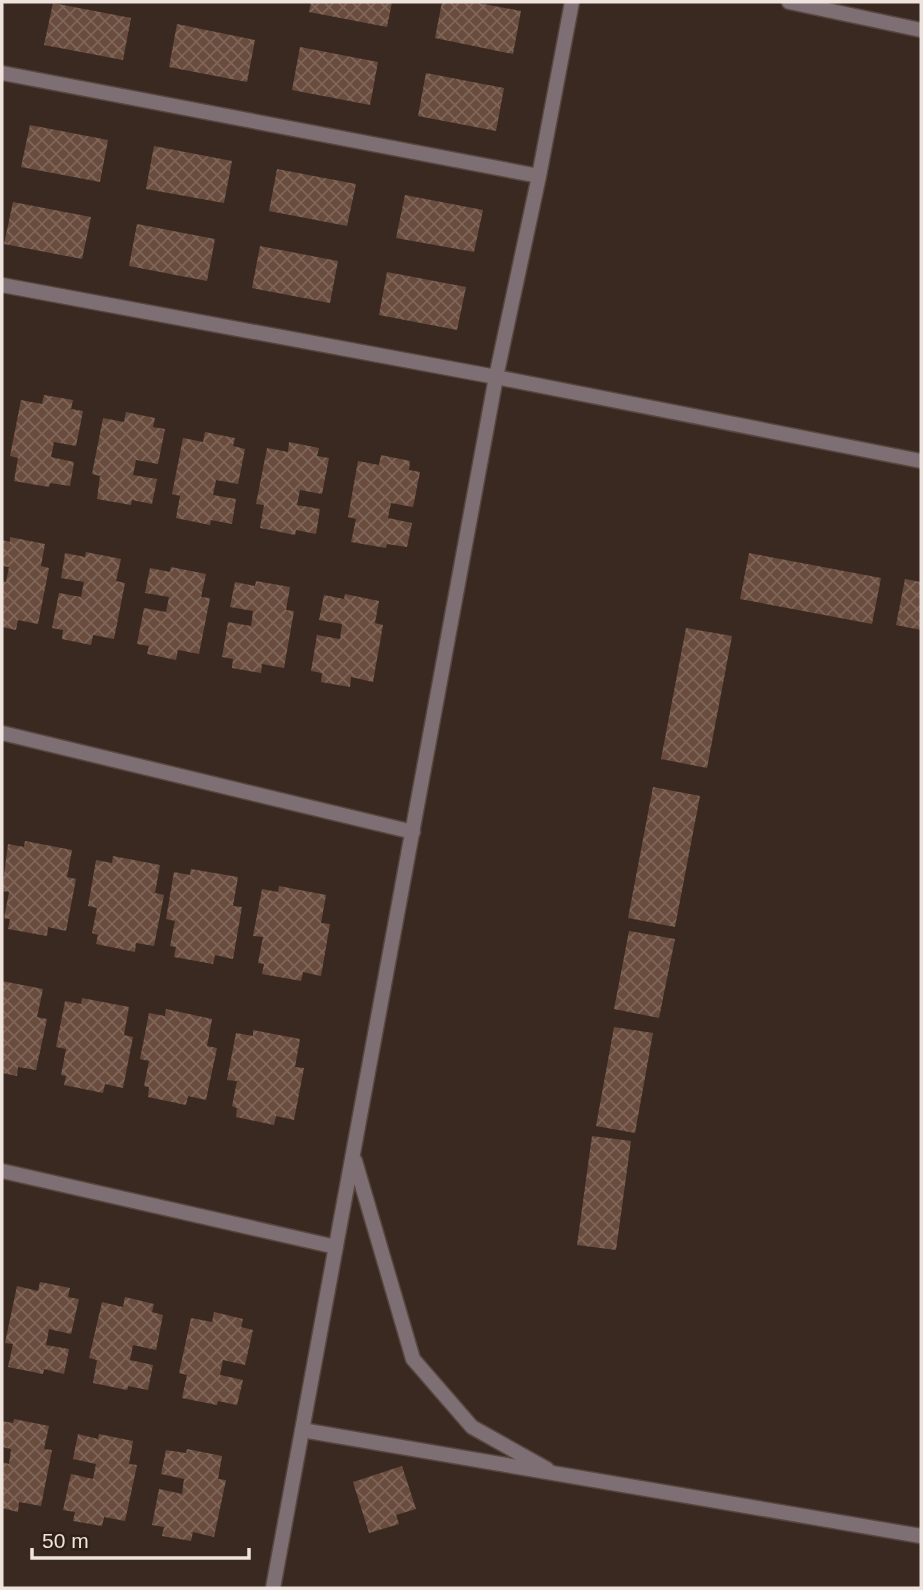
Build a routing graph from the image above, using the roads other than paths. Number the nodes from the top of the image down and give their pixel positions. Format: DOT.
graph roads {
  1 [pos="572,2"];
  2 [pos="789,2"];
  3 [pos="921,30"];
  4 [pos="2,73"];
  5 [pos="539,176"];
  6 [pos="2,285"];
  7 [pos="496,377"];
  8 [pos="921,461"];
  9 [pos="2,733"];
  10 [pos="413,832"];
  11 [pos="353,1156"];
  12 [pos="2,1171"];
  13 [pos="336,1247"];
  14 [pos="302,1430"];
  15 [pos="556,1475"];
  16 [pos="921,1536"];
  17 [pos="273,1588"];
  1 -- 5 [label="street"];
  2 -- 3 [label="street"];
  4 -- 5 [label="street"];
  5 -- 7 [label="street"];
  6 -- 7 [label="street"];
  7 -- 8 [label="street"];
  7 -- 10 [label="street"];
  9 -- 10 [label="street"];
  10 -- 11 [label="street"];
  11 -- 13 [label="street"];
  11 -- 15 [label="street"];
  12 -- 13 [label="street"];
  13 -- 14 [label="street"];
  14 -- 15 [label="street"];
  14 -- 17 [label="street"];
  15 -- 16 [label="street"];
}
